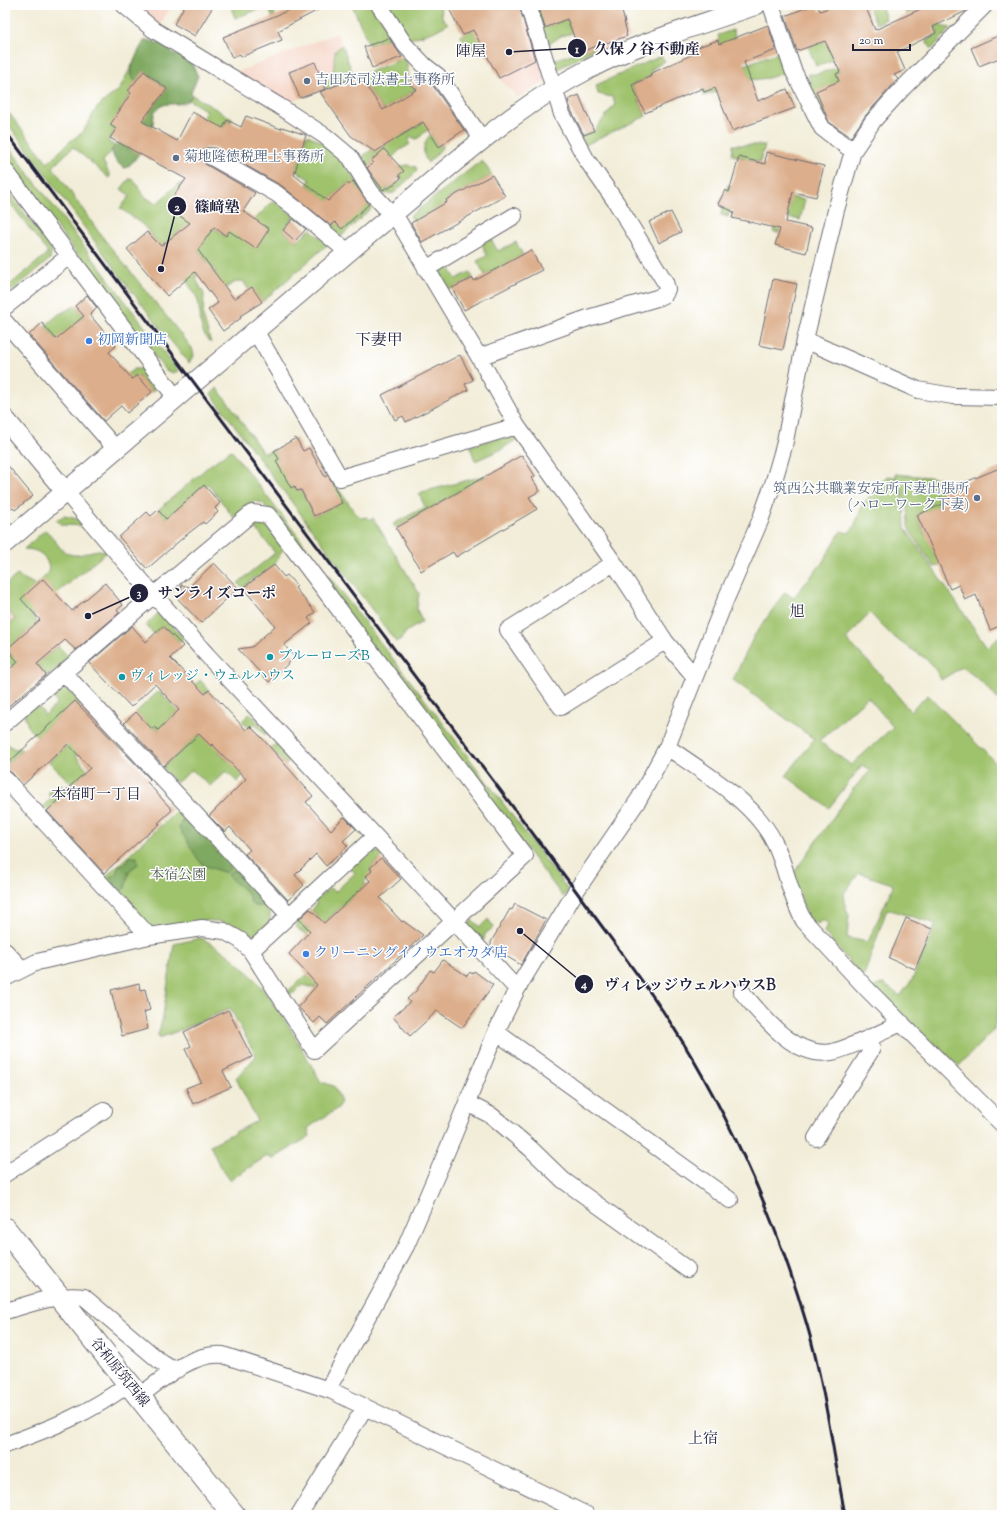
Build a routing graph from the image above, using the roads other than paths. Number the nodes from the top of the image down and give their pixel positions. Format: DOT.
graph roads {
  1 [pos="124,5"];
  2 [pos="379,5"];
  3 [pos="528,5"];
  4 [pos="756,5"];
  5 [pos="771,5"];
  6 [pos="985,5"];
  7 [pos="554,89"];
  8 [pos="482,139"];
  9 [pos="853,151"];
  10 [pos="210,156"];
  11 [pos="5,170"];
  12 [pos="393,214"];
  13 [pos="514,216"];
  14 [pos="348,252"];
  15 [pos="70,256"];
  16 [pos="426,269"];
  17 [pos="5,307"];
  18 [pos="5,322"];
  19 [pos="256,332"];
  20 [pos="805,340"];
  21 [pos="479,357"];
  22 [pos="1002,397"];
  23 [pos="176,398"];
  24 [pos="5,420"];
  25 [pos="517,426"];
  26 [pos="116,449"];
  27 [pos="65,491"];
  28 [pos="5,544"];
  29 [pos="614,563"];
  30 [pos="154,595"];
  31 [pos="665,641"];
  32 [pos="64,673"];
  33 [pos="694,676"];
  34 [pos="5,723"];
  35 [pos="667,747"];
  36 [pos="5,779"];
  37 [pos="375,836"];
  38 [pos="289,915"];
  39 [pos="453,920"];
  40 [pos="149,936"];
  41 [pos="5,950"];
  42 [pos="251,951"];
  43 [pos="21,968"];
  44 [pos="5,978"];
  45 [pos="517,989"];
  46 [pos="742,992"];
  47 [pos="902,1023"];
  48 [pos="496,1032"];
  49 [pos="870,1037"];
  50 [pos="467,1103"];
  51 [pos="104,1110"];
  52 [pos="1002,1124"];
  53 [pos="816,1138"];
  54 [pos="5,1174"];
  55 [pos="730,1200"];
  56 [pos="5,1229"];
  57 [pos="687,1269"];
  58 [pos="59,1297"];
  59 [pos="5,1311"];
  60 [pos="179,1369"];
  61 [pos="328,1389"];
  62 [pos="133,1390"];
  63 [pos="365,1407"];
  64 [pos="5,1446"];
  65 [pos="234,1515"];
  66 [pos="299,1515"];
  67 [pos="587,1515"];
  1 -- 12 [label="street"];
  2 -- 8 [label="street"];
  3 -- 7 [label="street"];
  4 -- 7 [label="street"];
  5 -- 9 [label="street"];
  6 -- 9 [label="street"];
  7 -- 8 [label="street"];
  7 -- 21 [label="street"];
  8 -- 12 [label="street"];
  9 -- 20 [label="street"];
  10 -- 14 [label="street"];
  11 -- 15 [label="street"];
  12 -- 14 [label="street"];
  12 -- 16 [label="street"];
  13 -- 16 [label="street"];
  14 -- 19 [label="street"];
  15 -- 17 [label="street"];
  15 -- 23 [label="street"];
  16 -- 21 [label="street"];
  18 -- 26 [label="street"];
  19 -- 23 [label="street"];
  19 -- 25 [label="street"];
  20 -- 22 [label="street"];
  20 -- 33 [label="street"];
  21 -- 25 [label="street"];
  23 -- 26 [label="street"];
  24 -- 27 [label="street"];
  25 -- 29 [label="street"];
  26 -- 27 [label="street"];
  27 -- 28 [label="street"];
  27 -- 30 [label="street"];
  29 -- 31 [label="street"];
  29 -- 31 [label="street"];
  30 -- 32 [label="street"];
  30 -- 37 [label="street"];
  30 -- 39 [label="street"];
  31 -- 33 [label="street"];
  32 -- 34 [label="street"];
  32 -- 38 [label="street"];
  33 -- 35 [label="street"];
  35 -- 45 [label="street"];
  35 -- 47 [label="street"];
  36 -- 40 [label="street"];
  37 -- 38 [label="street"];
  37 -- 39 [label="street"];
  38 -- 42 [label="street"];
  39 -- 42 [label="street"];
  39 -- 45 [label="street"];
  40 -- 42 [label="street"];
  40 -- 43 [label="street"];
  41 -- 43 [label="street"];
  43 -- 44 [label="street"];
  45 -- 48 [label="street"];
  46 -- 49 [label="street"];
  47 -- 49 [label="street"];
  47 -- 52 [label="street"];
  48 -- 50 [label="street"];
  48 -- 55 [label="street"];
  49 -- 53 [label="street"];
  50 -- 57 [label="street"];
  50 -- 61 [label="street"];
  51 -- 54 [label="street"];
  56 -- 58 [label="main road, 谷和原筑西線"];
  58 -- 59 [label="street"];
  58 -- 60 [label="street"];
  58 -- 62 [label="main road, 谷和原筑西線"];
  60 -- 61 [label="street"];
  60 -- 62 [label="street"];
  61 -- 63 [label="street"];
  62 -- 64 [label="street"];
  62 -- 65 [label="main road, 谷和原筑西線"];
  63 -- 66 [label="street"];
  63 -- 67 [label="street"];
}
